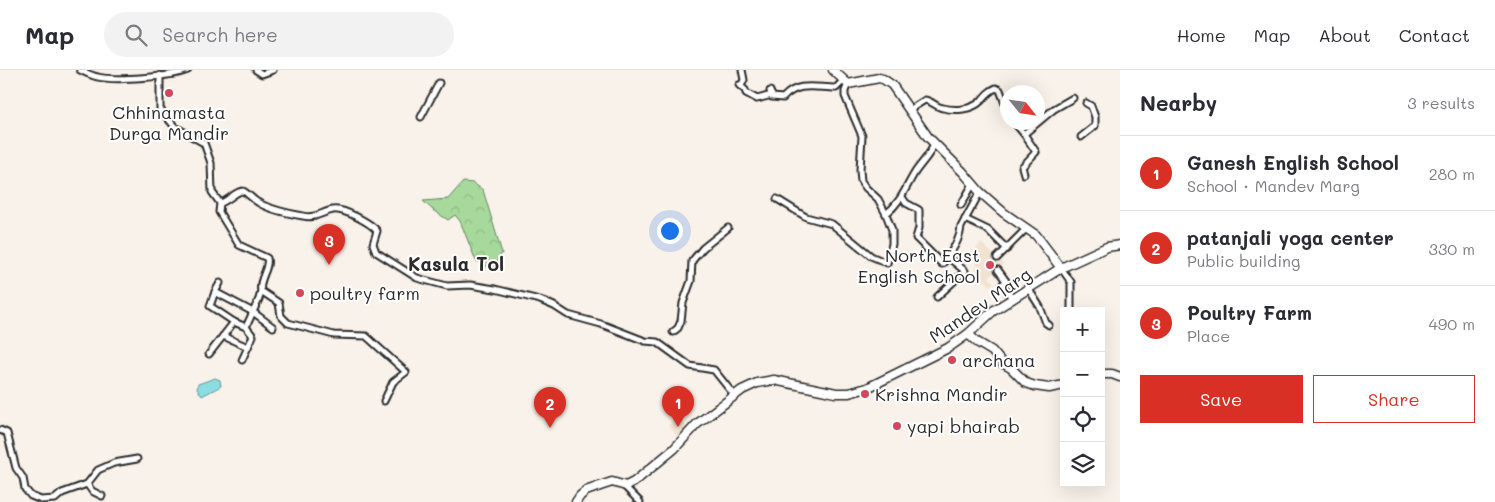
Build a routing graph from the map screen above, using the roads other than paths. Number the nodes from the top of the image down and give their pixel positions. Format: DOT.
graph roads {
  1 [pos="80,70"];
  2 [pos="188,70"];
  3 [pos="256,70"];
  4 [pos="273,70"];
  5 [pos="742,70"];
  6 [pos="833,70"];
  7 [pos="160,75"];
  8 [pos="846,82"];
  9 [pos="439,83"];
  10 [pos="1000,90"];
  11 [pos="1073,98"];
  12 [pos="1086,103"];
  13 [pos="909,110"];
  14 [pos="421,117"];
  15 [pos="1021,130"];
  16 [pos="1024,134"];
  17 [pos="1081,137"];
  18 [pos="934,144"];
  19 [pos="1024,174"];
  20 [pos="973,184"];
  21 [pos="980,192"];
  22 [pos="902,197"];
  23 [pos="777,200"];
  24 [pos="220,203"];
  25 [pos="961,205"];
  26 [pos="886,214"];
  27 [pos="965,218"];
  28 [pos="728,228"];
  29 [pos="1027,228"];
  30 [pos="1120,245"];
  31 [pos="1007,249"];
  32 [pos="948,257"];
  33 [pos="998,258"];
  34 [pos="1061,268"];
  35 [pos="998,270"];
  36 [pos="220,283"];
  37 [pos="1028,288"];
  38 [pos="215,292"];
  39 [pos="261,292"];
  40 [pos="937,297"];
  41 [pos="1012,298"];
  42 [pos="1070,307"];
  43 [pos="253,312"];
  44 [pos="234,322"];
  45 [pos="1049,325"];
  46 [pos="273,326"];
  47 [pos="246,327"];
  48 [pos="673,332"];
  49 [pos="968,334"];
  50 [pos="224,336"];
  51 [pos="248,347"];
  52 [pos="209,354"];
  53 [pos="242,360"];
  54 [pos="1105,374"];
  55 [pos="1120,377"];
  56 [pos="1060,386"];
  57 [pos="734,395"];
  58 [pos="384,401"];
  59 [pos="0,430"];
  60 [pos="137,459"];
  61 [pos="86,484"];
  62 [pos="623,484"];
  63 [pos="102,496"];
  64 [pos="576,502"];
  65 [pos="640,502"];
  1 -- 7 [label="street"];
  2 -- 7 [label="street"];
  3 -- 4 [label="street"];
  5 -- 8 [label="street"];
  6 -- 8 [label="main road"];
  7 -- 24 [label="street"];
  8 -- 13 [label="main road"];
  8 -- 26 [label="street"];
  9 -- 14 [label="street"];
  10 -- 13 [label="street"];
  11 -- 16 [label="street"];
  12 -- 17 [label="street"];
  13 -- 18 [label="main road"];
  15 -- 16 [label="street"];
  16 -- 19 [label="street"];
  18 -- 20 [label="main road"];
  18 -- 22 [label="street"];
  20 -- 21 [label="main road"];
  20 -- 25 [label="street"];
  21 -- 27 [label="street"];
  21 -- 29 [label="main road"];
  22 -- 26 [label="street"];
  22 -- 32 [label="street"];
  23 -- 26 [label="street"];
  24 -- 39 [label="street"];
  24 -- 57 [label="street"];
  27 -- 31 [label="street"];
  27 -- 32 [label="street"];
  28 -- 48 [label="street"];
  29 -- 31 [label="street"];
  29 -- 34 [label="main road"];
  30 -- 34 [label="main road, Mandev Marg"];
  31 -- 33 [label="street"];
  32 -- 40 [label="street"];
  34 -- 37 [label="main road, Mandev Marg"];
  34 -- 42 [label="street"];
  35 -- 41 [label="street"];
  36 -- 38 [label="street"];
  37 -- 41 [label="main road, Mandev Marg"];
  37 -- 45 [label="street"];
  38 -- 43 [label="street"];
  38 -- 44 [label="street"];
  39 -- 43 [label="street"];
  39 -- 58 [label="street"];
  41 -- 49 [label="main road, Mandev Marg"];
  43 -- 46 [label="street"];
  43 -- 47 [label="street"];
  44 -- 47 [label="street"];
  44 -- 50 [label="street"];
  47 -- 51 [label="street"];
  49 -- 56 [label="main road"];
  49 -- 57 [label="main road, Mandev Marg"];
  50 -- 51 [label="street"];
  50 -- 52 [label="street"];
  51 -- 53 [label="street"];
  54 -- 55 [label="main road"];
  57 -- 62 [label="main road, Mandev Marg"];
  59 -- 61 [label="street"];
  60 -- 61 [label="street"];
  61 -- 63 [label="street"];
  62 -- 64 [label="main road, Mandev Marg"];
  62 -- 65 [label="street"];
}
